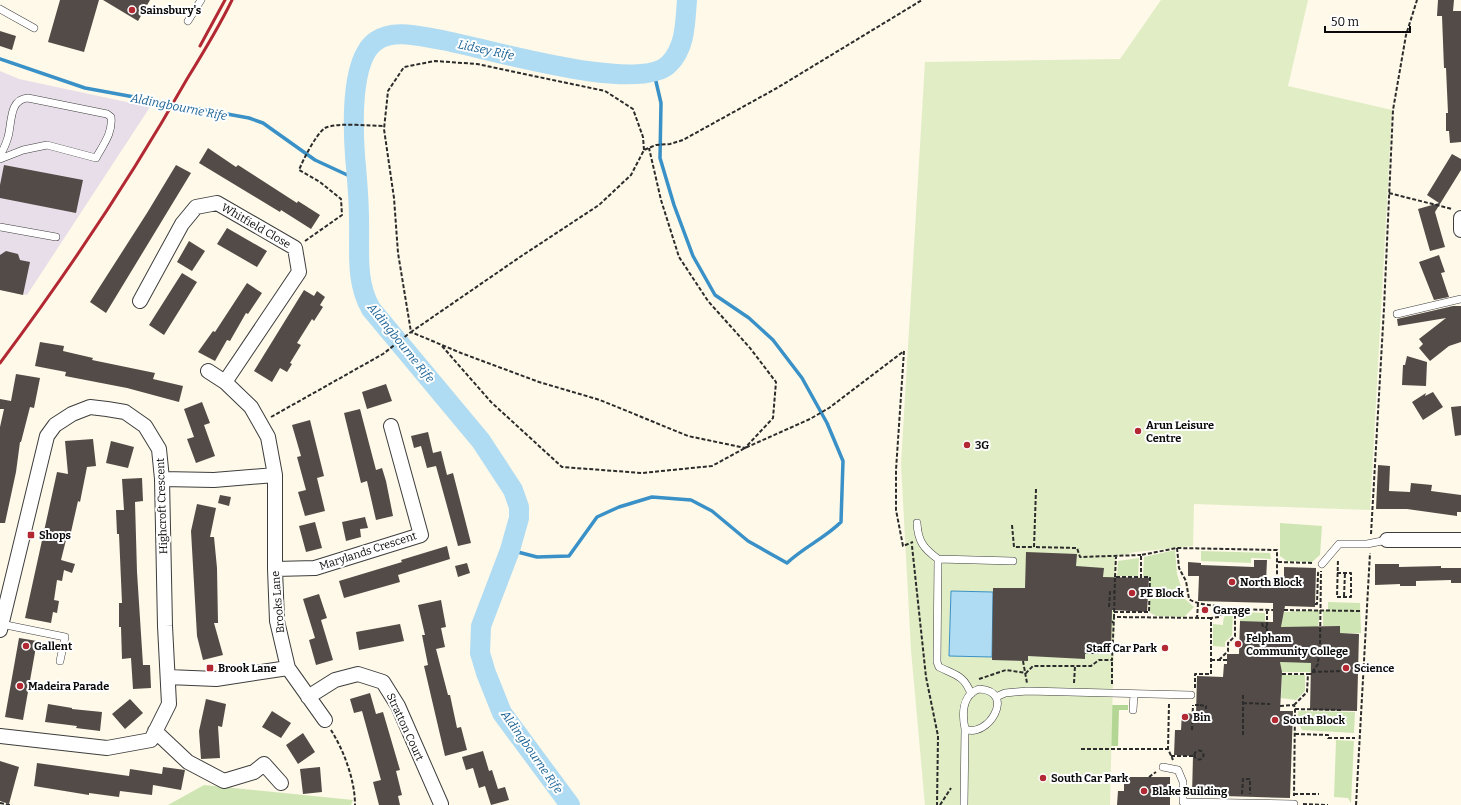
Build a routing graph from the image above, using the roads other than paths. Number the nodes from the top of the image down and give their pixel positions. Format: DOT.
graph roads {
  1 [pos="201,0"];
  2 [pos="0,10"];
  3 [pos="188,21"];
  4 [pos="34,28"];
  5 [pos="0,155"];
  6 [pos="0,159"];
  7 [pos="1457,214"];
  8 [pos="0,227"];
  9 [pos="1461,230"];
  10 [pos="56,238"];
  11 [pos="1461,299"];
  12 [pos="140,301"];
  13 [pos="1397,314"];
  14 [pos="208,371"];
  15 [pos="225,382"];
  16 [pos="391,426"];
  17 [pos="275,475"];
  18 [pos="162,479"];
  19 [pos="917,523"];
  20 [pos="1387,540"];
  21 [pos="1461,540"];
  22 [pos="938,559"];
  23 [pos="1013,561"];
  24 [pos="1322,564"];
  25 [pos="275,569"];
  26 [pos="0,626"];
  27 [pos="60,661"];
  28 [pos="288,668"];
  29 [pos="168,677"];
  30 [pos="971,694"];
  31 [pos="1134,694"];
  32 [pos="1191,695"];
  33 [pos="308,697"];
  34 [pos="996,697"];
  35 [pos="1133,710"];
  36 [pos="325,720"];
  37 [pos="965,729"];
  38 [pos="155,731"];
  39 [pos="0,736"];
  40 [pos="1163,767"];
  41 [pos="281,783"];
  42 [pos="441,804"];
  43 [pos="1294,804"];
  44 [pos="964,805"];
  1 -- 3 [label="lane"];
  2 -- 4 [label="lane"];
  5 -- 6 [label="lane"];
  7 -- 9 [label="street"];
  8 -- 10 [label="lane"];
  11 -- 13 [label="lane"];
  12 -- 15 [label="street, Whitfield Close"];
  14 -- 15 [label="street, Brooks Lane"];
  15 -- 17 [label="street, Brooks Lane"];
  16 -- 25 [label="street, Marylands Crescent"];
  17 -- 18 [label="street"];
  17 -- 25 [label="street, Brooks Lane"];
  18 -- 26 [label="street, Highcroft Crescent"];
  18 -- 29 [label="street, Highcroft Crescent"];
  19 -- 22 [label="lane"];
  20 -- 21 [label="street"];
  20 -- 24 [label="lane"];
  22 -- 23 [label="lane"];
  22 -- 30 [label="lane"];
  25 -- 28 [label="street, Brooks Lane"];
  26 -- 27 [label="lane"];
  28 -- 29 [label="street"];
  28 -- 33 [label="street, Brooks Lane"];
  29 -- 38 [label="street, Highcroft Crescent"];
  30 -- 34 [label="lane"];
  30 -- 37 [label="lane"];
  31 -- 32 [label="lane"];
  31 -- 34 [label="lane"];
  31 -- 35 [label="lane"];
  33 -- 36 [label="street, Brooks Lane"];
  33 -- 42 [label="street, Stratton Court"];
  34 -- 37 [label="lane"];
  37 -- 44 [label="lane"];
  38 -- 39 [label="street, Highcroft Crescent"];
  38 -- 41 [label="street"];
  40 -- 43 [label="lane"];
}
